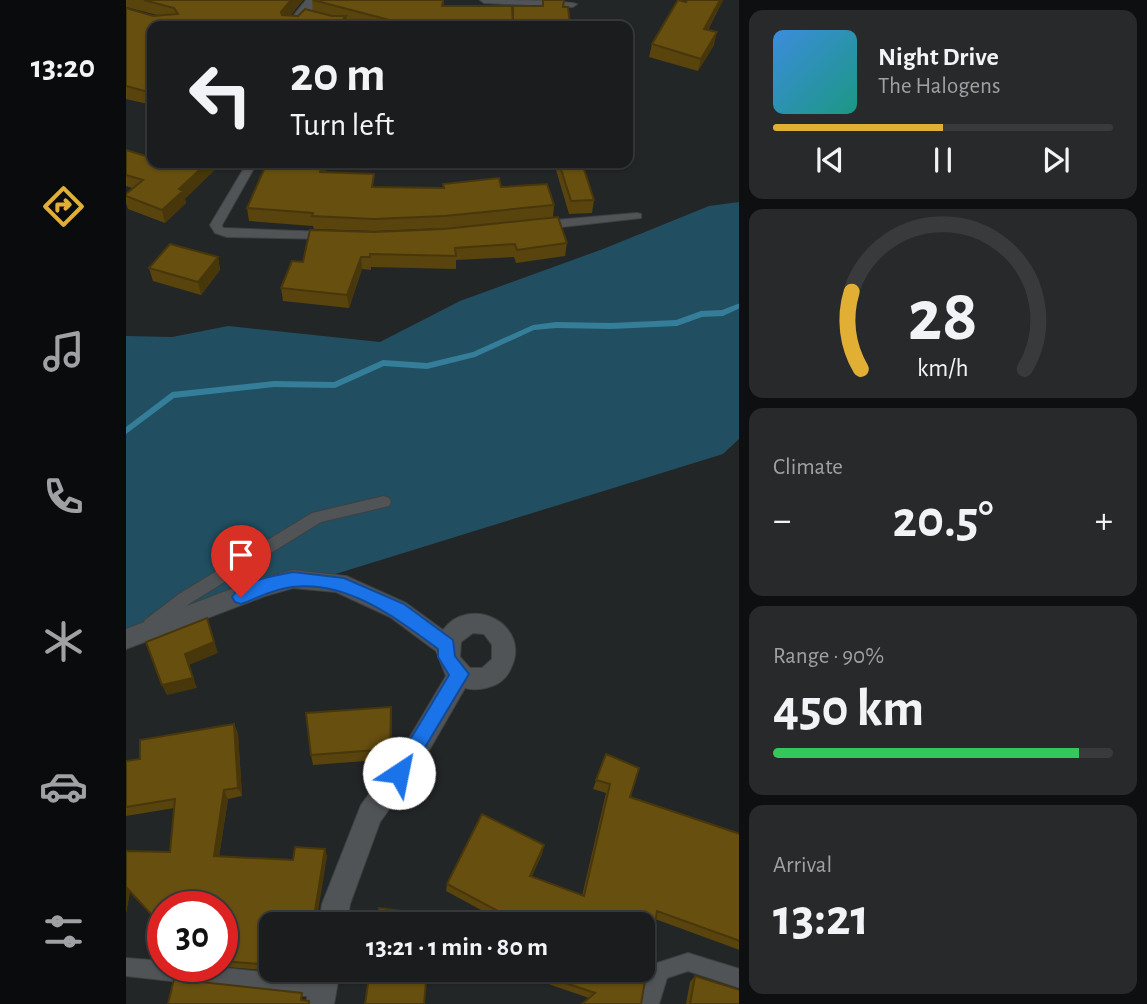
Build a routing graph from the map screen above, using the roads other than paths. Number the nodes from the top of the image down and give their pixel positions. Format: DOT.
graph roads {
  1 [pos="313,0"];
  2 [pos="484,0"];
  3 [pos="573,4"];
  4 [pos="302,20"];
  5 [pos="249,168"];
  6 [pos="637,216"];
  7 [pos="526,226"];
  8 [pos="338,237"];
  9 [pos="384,502"];
  10 [pos="131,638"];
  11 [pos="447,646"];
  12 [pos="460,674"];
  13 [pos="334,912"];
  14 [pos="126,967"];
  15 [pos="739,979"];
  16 [pos="323,987"];
  17 [pos="649,1004"];
  1 -- 4 [label="street"];
  2 -- 3 [label="lane"];
  5 -- 8 [label="lane"];
  6 -- 7 [label="lane"];
  9 -- 10 [label="lane"];
  10 -- 11 [label="street"];
  11 -- 12 [label="street"];
  11 -- 12 [label="street"];
  12 -- 13 [label="street"];
  14 -- 16 [label="lane"];
  15 -- 17 [label="lane"];
}
